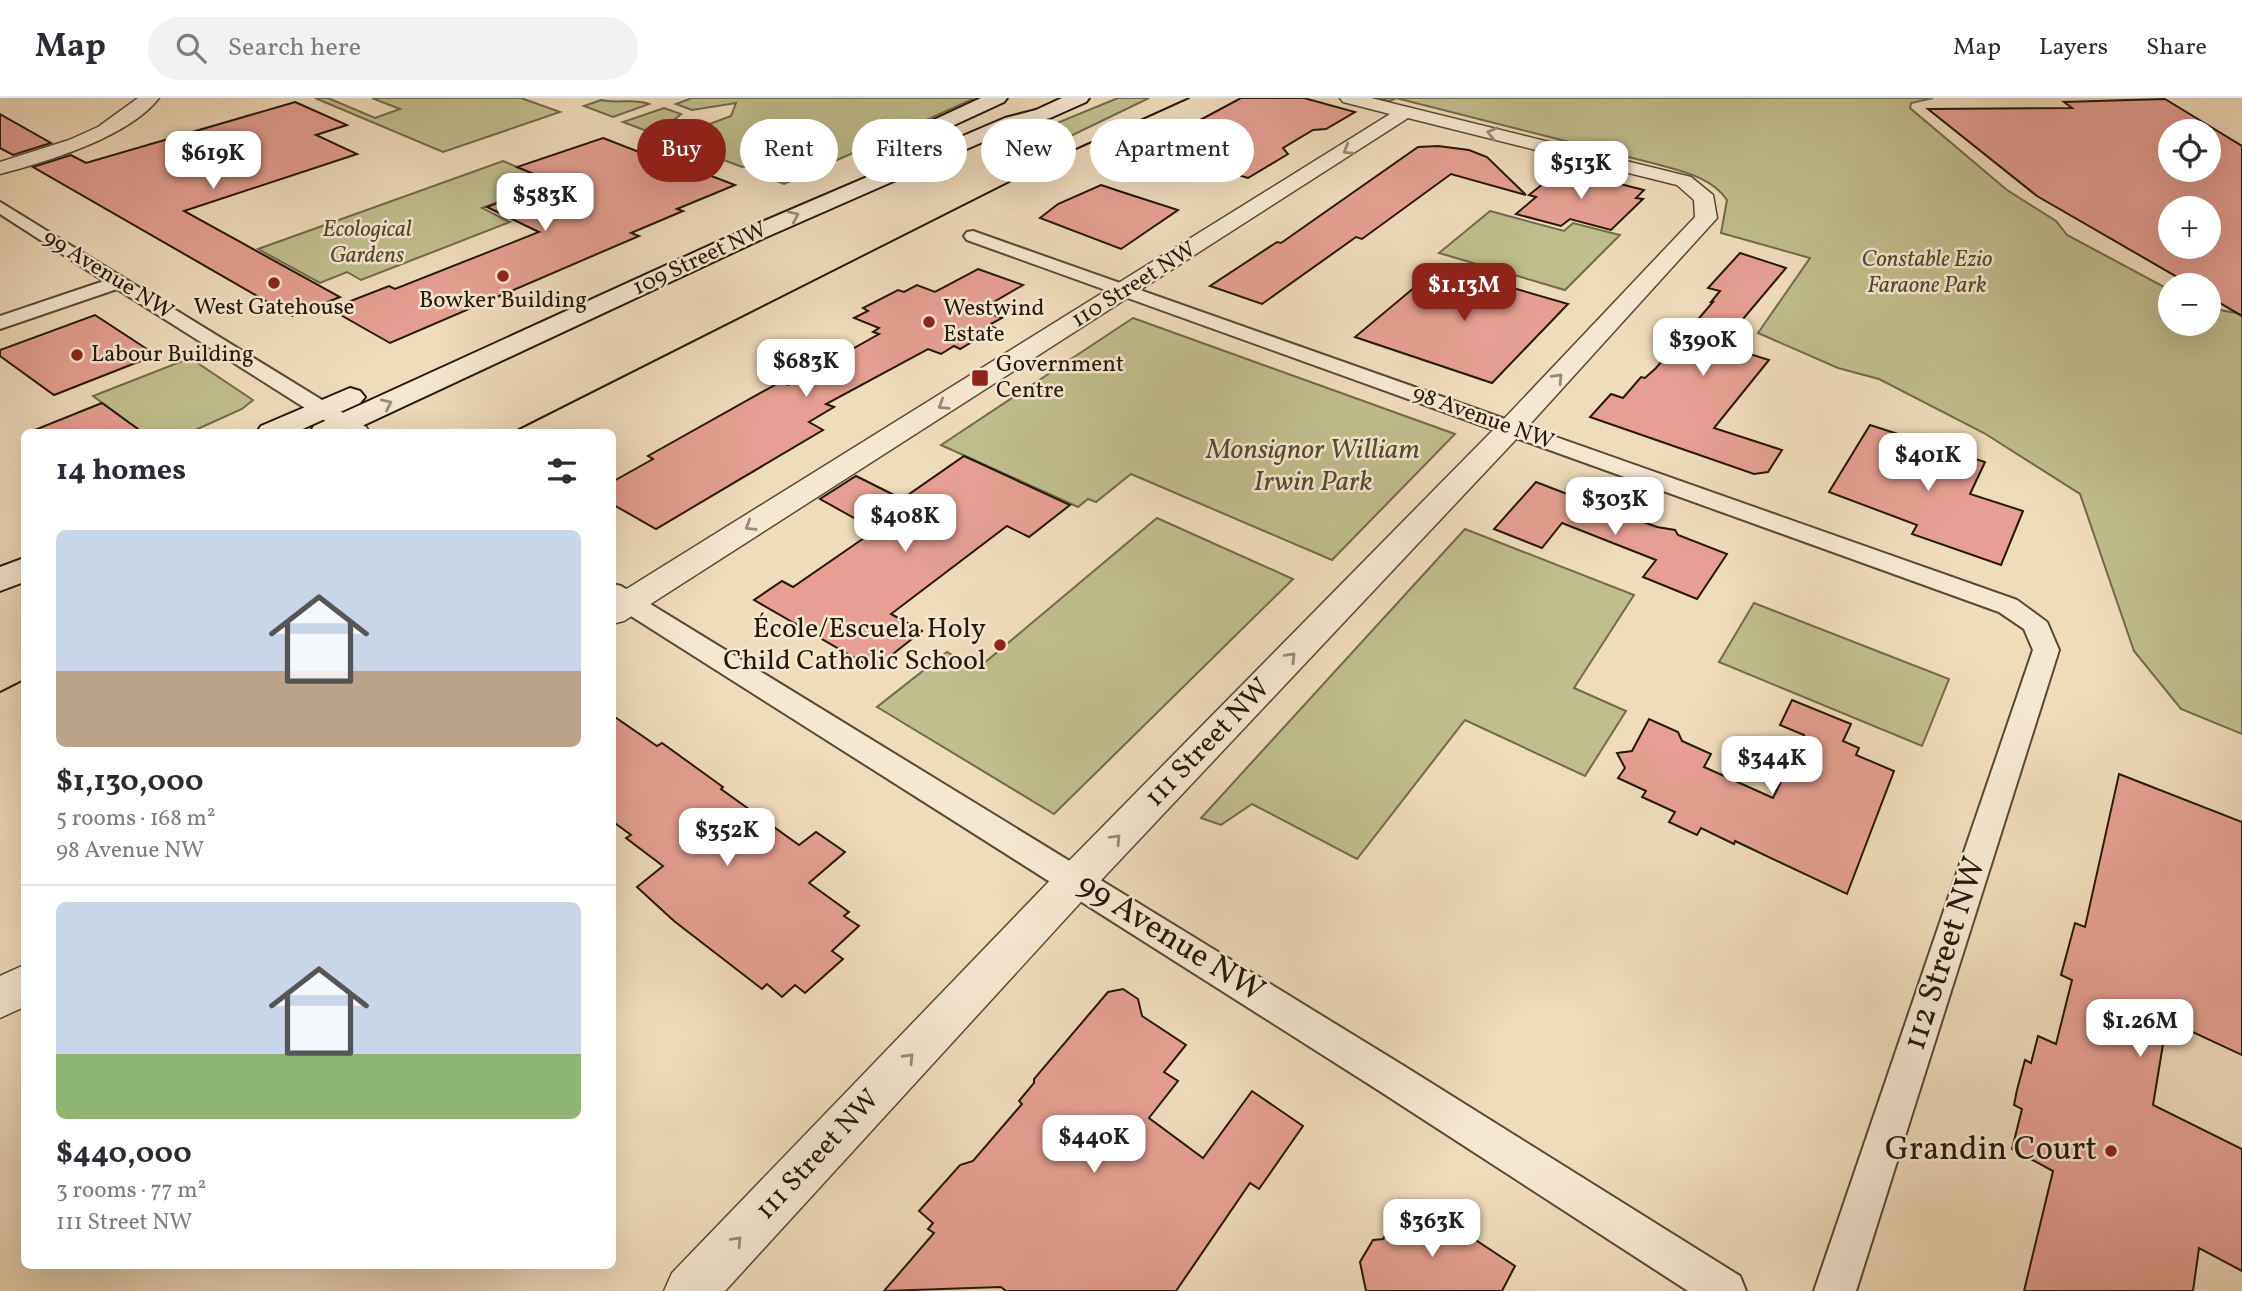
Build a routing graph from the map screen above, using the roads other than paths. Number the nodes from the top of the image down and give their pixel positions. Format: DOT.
graph roads {
  1 [pos="150,98"];
  2 [pos="997,98"];
  3 [pos="1051,98"];
  4 [pos="1332,98"];
  5 [pos="1349,98"];
  6 [pos="1079,99"];
  7 [pos="1403,114"];
  8 [pos="952,119"];
  9 [pos="1015,119"];
  10 [pos="1024,119"];
  11 [pos="981,136"];
  12 [pos="852,166"];
  13 [pos="0,168"];
  14 [pos="0,207"];
  15 [pos="973,236"];
  16 [pos="118,282"];
  17 [pos="1125,290"];
  18 [pos="0,323"];
  19 [pos="337,424"];
  20 [pos="1511,428"];
  21 [pos="296,429"];
  22 [pos="21,544"];
  23 [pos="0,554"];
  24 [pos="21,570"];
  25 [pos="0,580"];
  26 [pos="618,602"];
  27 [pos="2030,620"];
  28 [pos="1076,880"];
  29 [pos="21,986"];
  30 [pos="0,999"];
  31 [pos="690,1291"];
  32 [pos="1725,1291"];
  33 [pos="1835,1291"];
  1 -- 13 [label="street"];
  2 -- 8 [label="main road"];
  3 -- 9 [label="main road"];
  4 -- 7 [label="street"];
  5 -- 7 [label="street"];
  6 -- 10 [label="main road, 109 Street NW"];
  7 -- 17 [label="street, 110 Street NW, one-way"];
  20 -- 7 [label="street, 111 Street NW, one-way"];
  19 -- 11 [label="main road, 109 Street NW, one-way"];
  12 -- 19 [label="main road, 109 Street NW"];
  14 -- 16 [label="street, 99 Avenue NW"];
  15 -- 17 [label="street, 98 Avenue NW"];
  16 -- 18 [label="street"];
  16 -- 19 [label="street, 99 Avenue NW"];
  17 -- 20 [label="street, 98 Avenue NW"];
  17 -- 26 [label="street, 110 Street NW, one-way"];
  19 -- 21 [label="main road, 109 Street NW"];
  20 -- 27 [label="street, 98 Avenue NW"];
  28 -- 20 [label="street, 111 Street NW, one-way"];
  22 -- 23 [label="main road"];
  24 -- 25 [label="main road"];
  26 -- 28 [label="street, 99 Avenue NW"];
  27 -- 33 [label="street, 112 Street NW"];
  31 -- 28 [label="street, 111 Street NW, one-way"];
  28 -- 32 [label="street, 99 Avenue NW"];
  29 -- 30 [label="street"];
}
